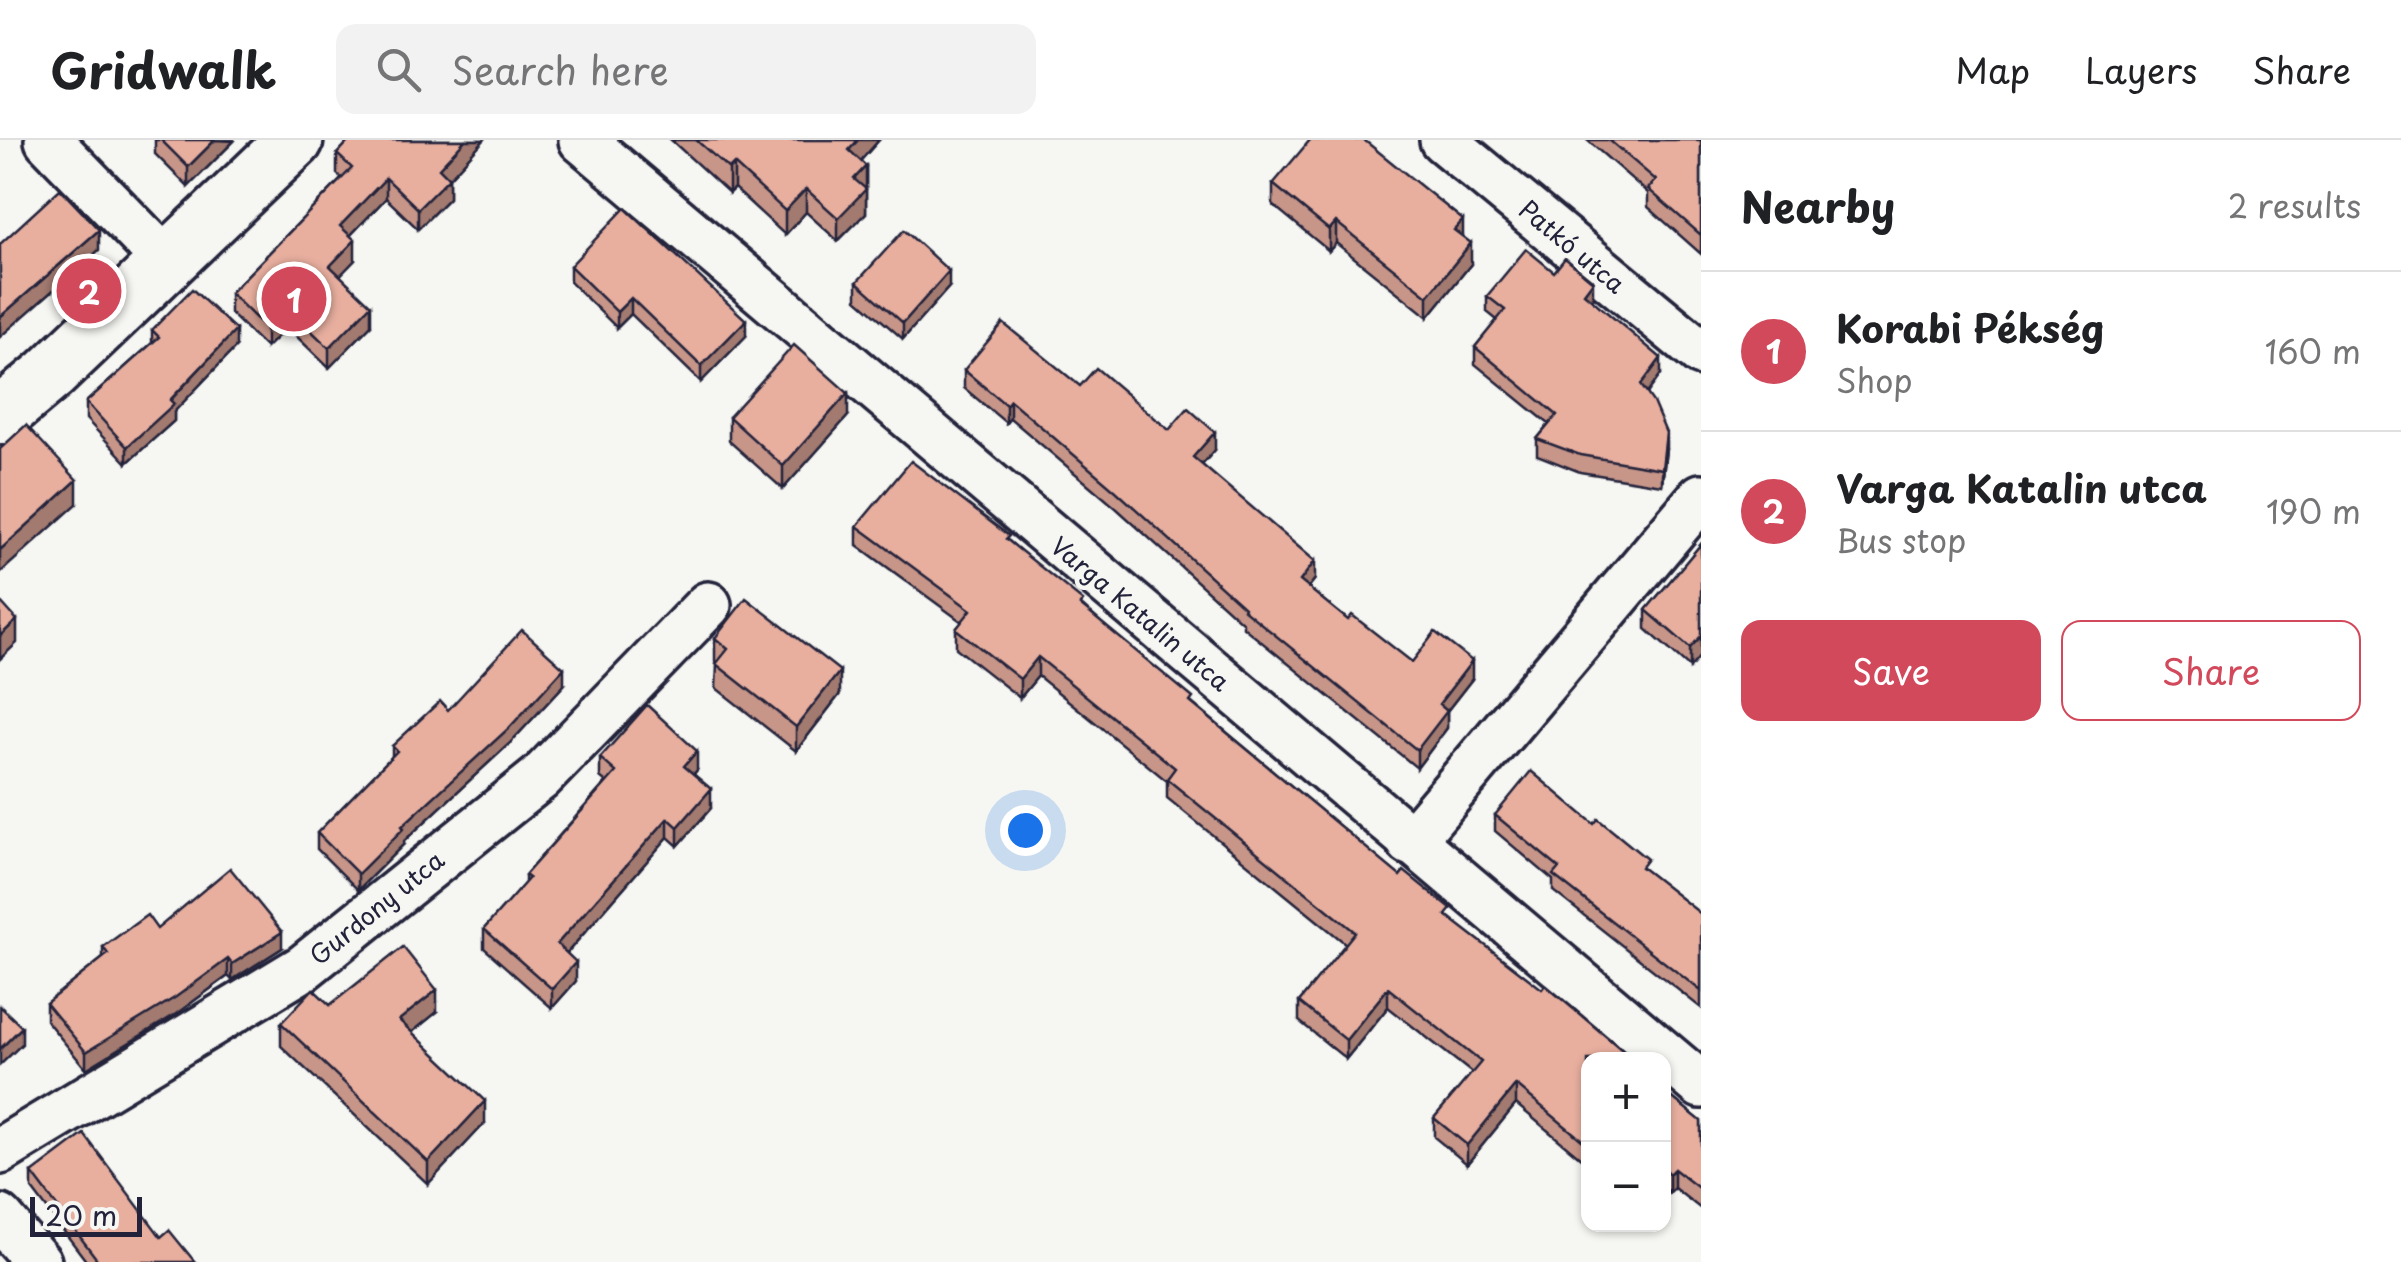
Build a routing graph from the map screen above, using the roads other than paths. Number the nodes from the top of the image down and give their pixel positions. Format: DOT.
graph roads {
  1 [pos="48,140"];
  2 [pos="295,140"];
  3 [pos="582,140"];
  4 [pos="1443,140"];
  5 [pos="168,263"];
  6 [pos="1701,353"];
  7 [pos="0,416"];
  8 [pos="1701,497"];
  9 [pos="708,605"];
  10 [pos="1410,842"];
  11 [pos="1701,1085"];
  12 [pos="0,1151"];
  13 [pos="0,1218"];
  14 [pos="38,1262"];
  1 -- 5 [label="street"];
  2 -- 5 [label="street"];
  3 -- 10 [label="street, Varga Katalin utca"];
  4 -- 6 [label="street, Patkó utca"];
  5 -- 7 [label="street"];
  8 -- 10 [label="street"];
  9 -- 12 [label="street, Gurdony utca"];
  10 -- 11 [label="street, Varga Katalin utca"];
  13 -- 14 [label="street"];
}
